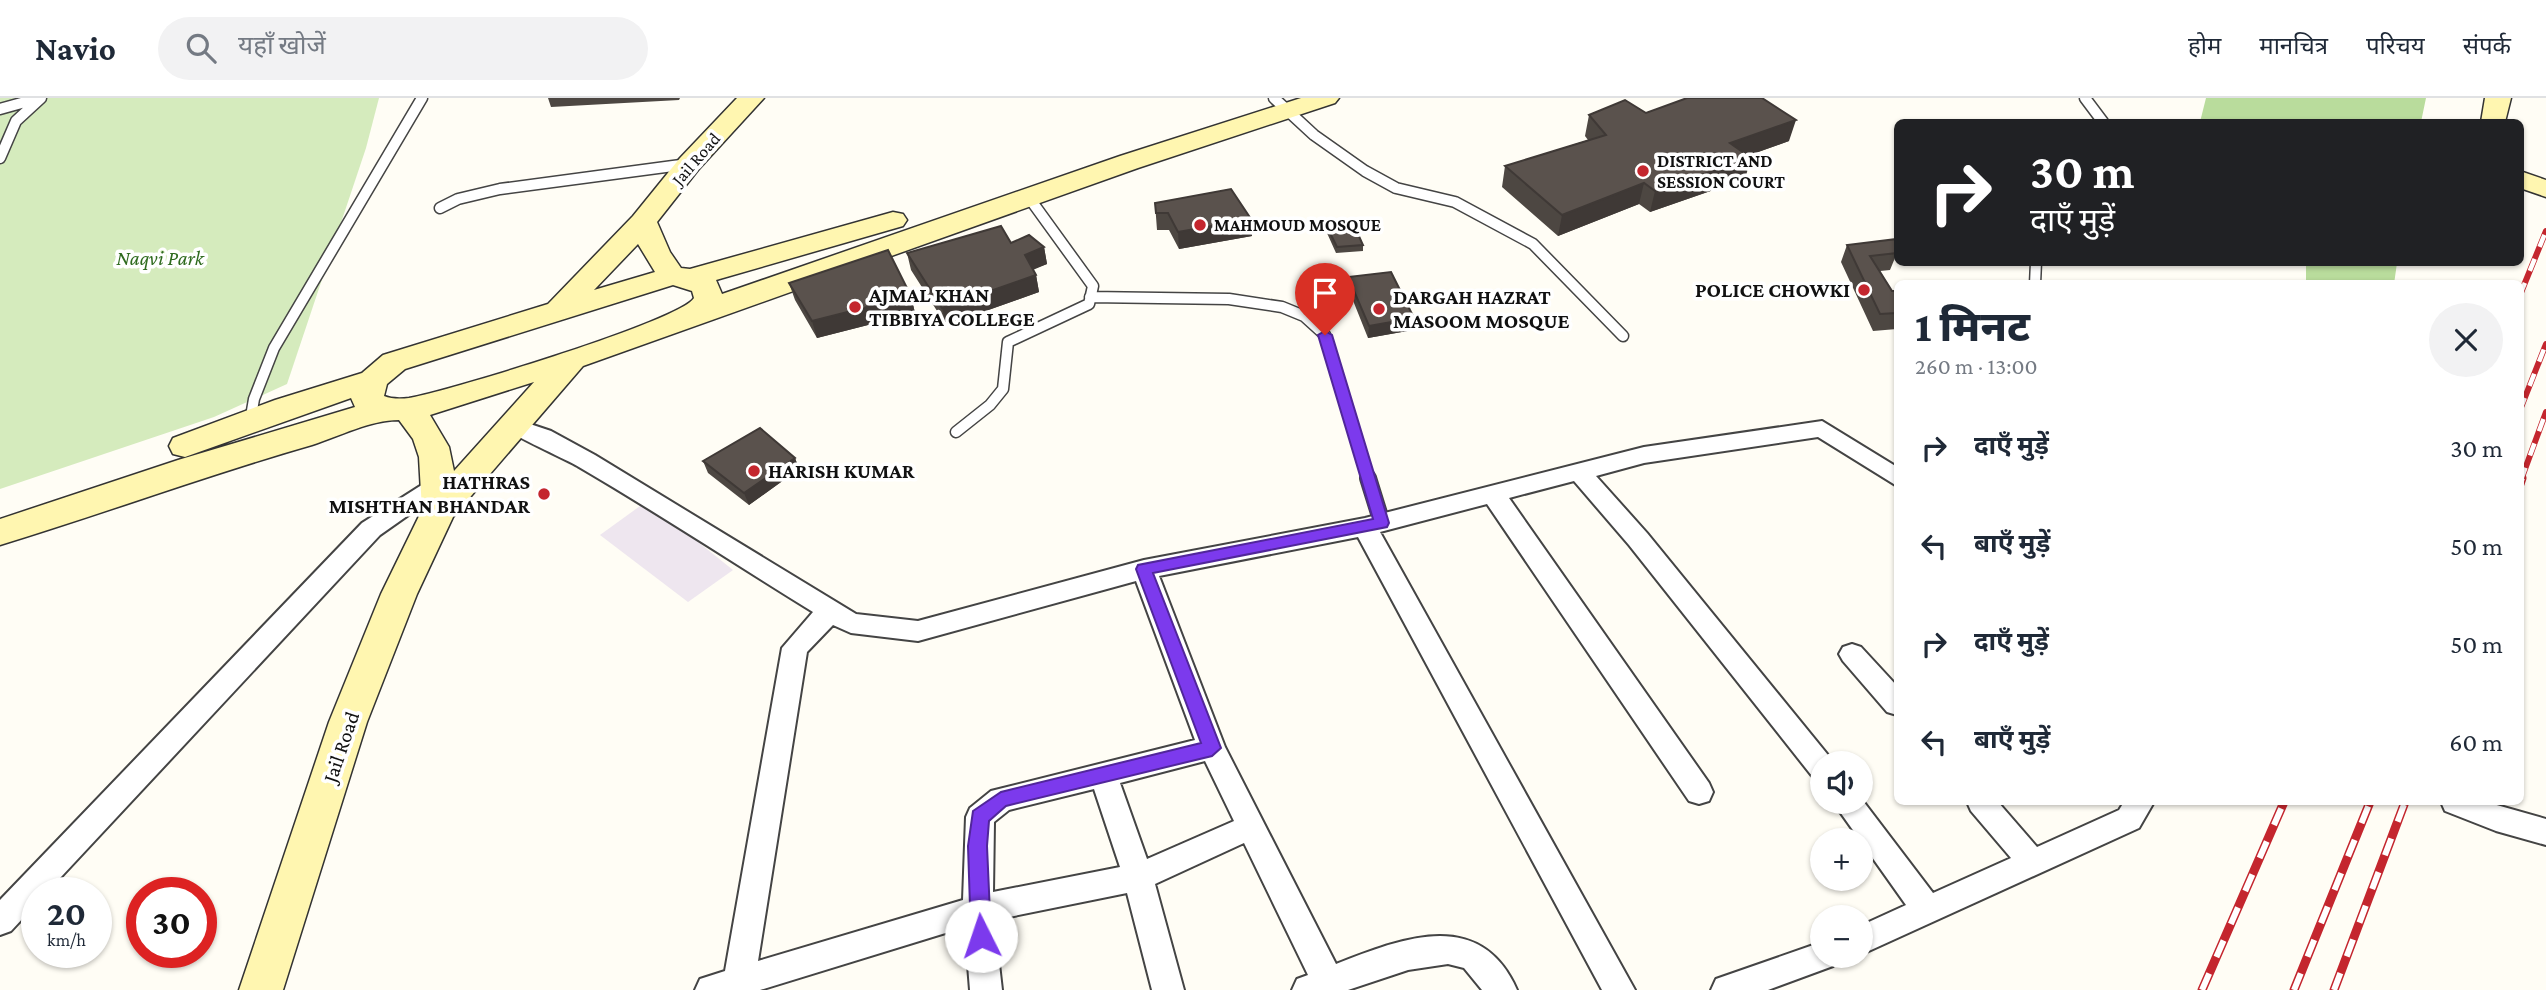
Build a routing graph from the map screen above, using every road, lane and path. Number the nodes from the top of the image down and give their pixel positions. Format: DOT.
graph roads {
  1 [pos="41,98"];
  2 [pos="422,98"];
  3 [pos="751,98"];
  4 [pos="1326,98"];
  5 [pos="2085,98"];
  6 [pos="2483,98"];
  7 [pos="2498,98"];
  8 [pos="1279,102"];
  9 [pos="0,109"];
  10 [pos="2101,119"];
  11 [pos="2480,119"];
  12 [pos="2494,119"];
  13 [pos="0,158"];
  14 [pos="688,164"];
  15 [pos="2524,181"];
  16 [pos="2546,189"];
  17 [pos="1030,199"];
  18 [pos="440,208"];
  19 [pos="643,222"];
  20 [pos="682,277"];
  21 [pos="1090,297"];
  22 [pos="560,309"];
  23 [pos="702,311"];
  24 [pos="1623,336"];
  25 [pos="572,360"];
  26 [pos="387,400"];
  27 [pos="250,422"];
  28 [pos="515,427"];
  29 [pos="956,432"];
  30 [pos="1579,472"];
  31 [pos="1894,476"];
  32 [pos="1493,494"];
  33 [pos="439,496"];
  34 [pos="0,511"];
  35 [pos="1373,525"];
  36 [pos="0,532"];
  37 [pos="1144,569"];
  38 [pos="831,610"];
  39 [pos="1852,654"];
  40 [pos="1894,701"];
  41 [pos="1212,748"];
  42 [pos="1810,753"];
  43 [pos="1104,775"];
  44 [pos="1699,792"];
  45 [pos="1984,805"];
  46 [pos="2138,805"];
  47 [pos="2463,805"];
  48 [pos="1856,814"];
  49 [pos="1250,827"];
  50 [pos="2546,832"];
  51 [pos="2033,863"];
  52 [pos="1138,877"];
  53 [pos="978,909"];
  54 [pos="1927,910"];
  55 [pos="0,921"];
  56 [pos="1873,935"];
  57 [pos="1810,960"];
  58 [pos="725,986"];
  59 [pos="1323,987"];
  60 [pos="261,990"];
  61 [pos="986,990"];
  62 [pos="1168,990"];
  63 [pos="1501,990"];
  64 [pos="1619,990"];
  65 [pos="1727,990"];
  1 -- 9 [label="lane"];
  1 -- 13 [label="lane"];
  2 -- 27 [label="lane"];
  3 -- 14 [label="main road, Jail Road"];
  4 -- 8 [label="main road"];
  5 -- 10 [label="lane"];
  6 -- 11 [label="main road"];
  7 -- 12 [label="main road"];
  8 -- 17 [label="main road"];
  8 -- 20 [label="main road"];
  8 -- 24 [label="lane"];
  14 -- 18 [label="lane"];
  14 -- 19 [label="main road, Jail Road"];
  15 -- 16 [label="main road"];
  17 -- 21 [label="lane"];
  17 -- 23 [label="main road"];
  19 -- 20 [label="main road"];
  19 -- 22 [label="main road, Jail Road"];
  20 -- 22 [label="main road"];
  20 -- 23 [label="main road"];
  21 -- 29 [label="lane"];
  21 -- 35 [label="lane"];
  22 -- 26 [label="main road"];
  23 -- 25 [label="main road"];
  25 -- 26 [label="main road"];
  25 -- 28 [label="main road, Jail Road"];
  26 -- 27 [label="main road"];
  26 -- 33 [label="main road"];
  26 -- 36 [label="main road"];
  27 -- 34 [label="main road"];
  28 -- 33 [label="main road, Jail Road"];
  28 -- 38 [label="street"];
  30 -- 31 [label="street"];
  30 -- 32 [label="street"];
  30 -- 42 [label="street"];
  32 -- 35 [label="street"];
  32 -- 44 [label="street"];
  33 -- 55 [label="street"];
  33 -- 60 [label="main road, Jail Road"];
  35 -- 37 [label="street"];
  35 -- 64 [label="street"];
  37 -- 38 [label="street"];
  37 -- 41 [label="street"];
  38 -- 58 [label="street"];
  39 -- 40 [label="street"];
  41 -- 43 [label="street"];
  41 -- 49 [label="street"];
  43 -- 52 [label="street"];
  43 -- 53 [label="street"];
  45 -- 51 [label="street"];
  46 -- 51 [label="street"];
  47 -- 50 [label="street"];
  48 -- 54 [label="street"];
  49 -- 52 [label="street"];
  49 -- 59 [label="street"];
  51 -- 54 [label="street"];
  52 -- 53 [label="street"];
  52 -- 62 [label="street"];
  53 -- 58 [label="street"];
  53 -- 61 [label="street"];
  54 -- 56 [label="street"];
  57 -- 65 [label="street"];
  59 -- 63 [label="street"];
}
